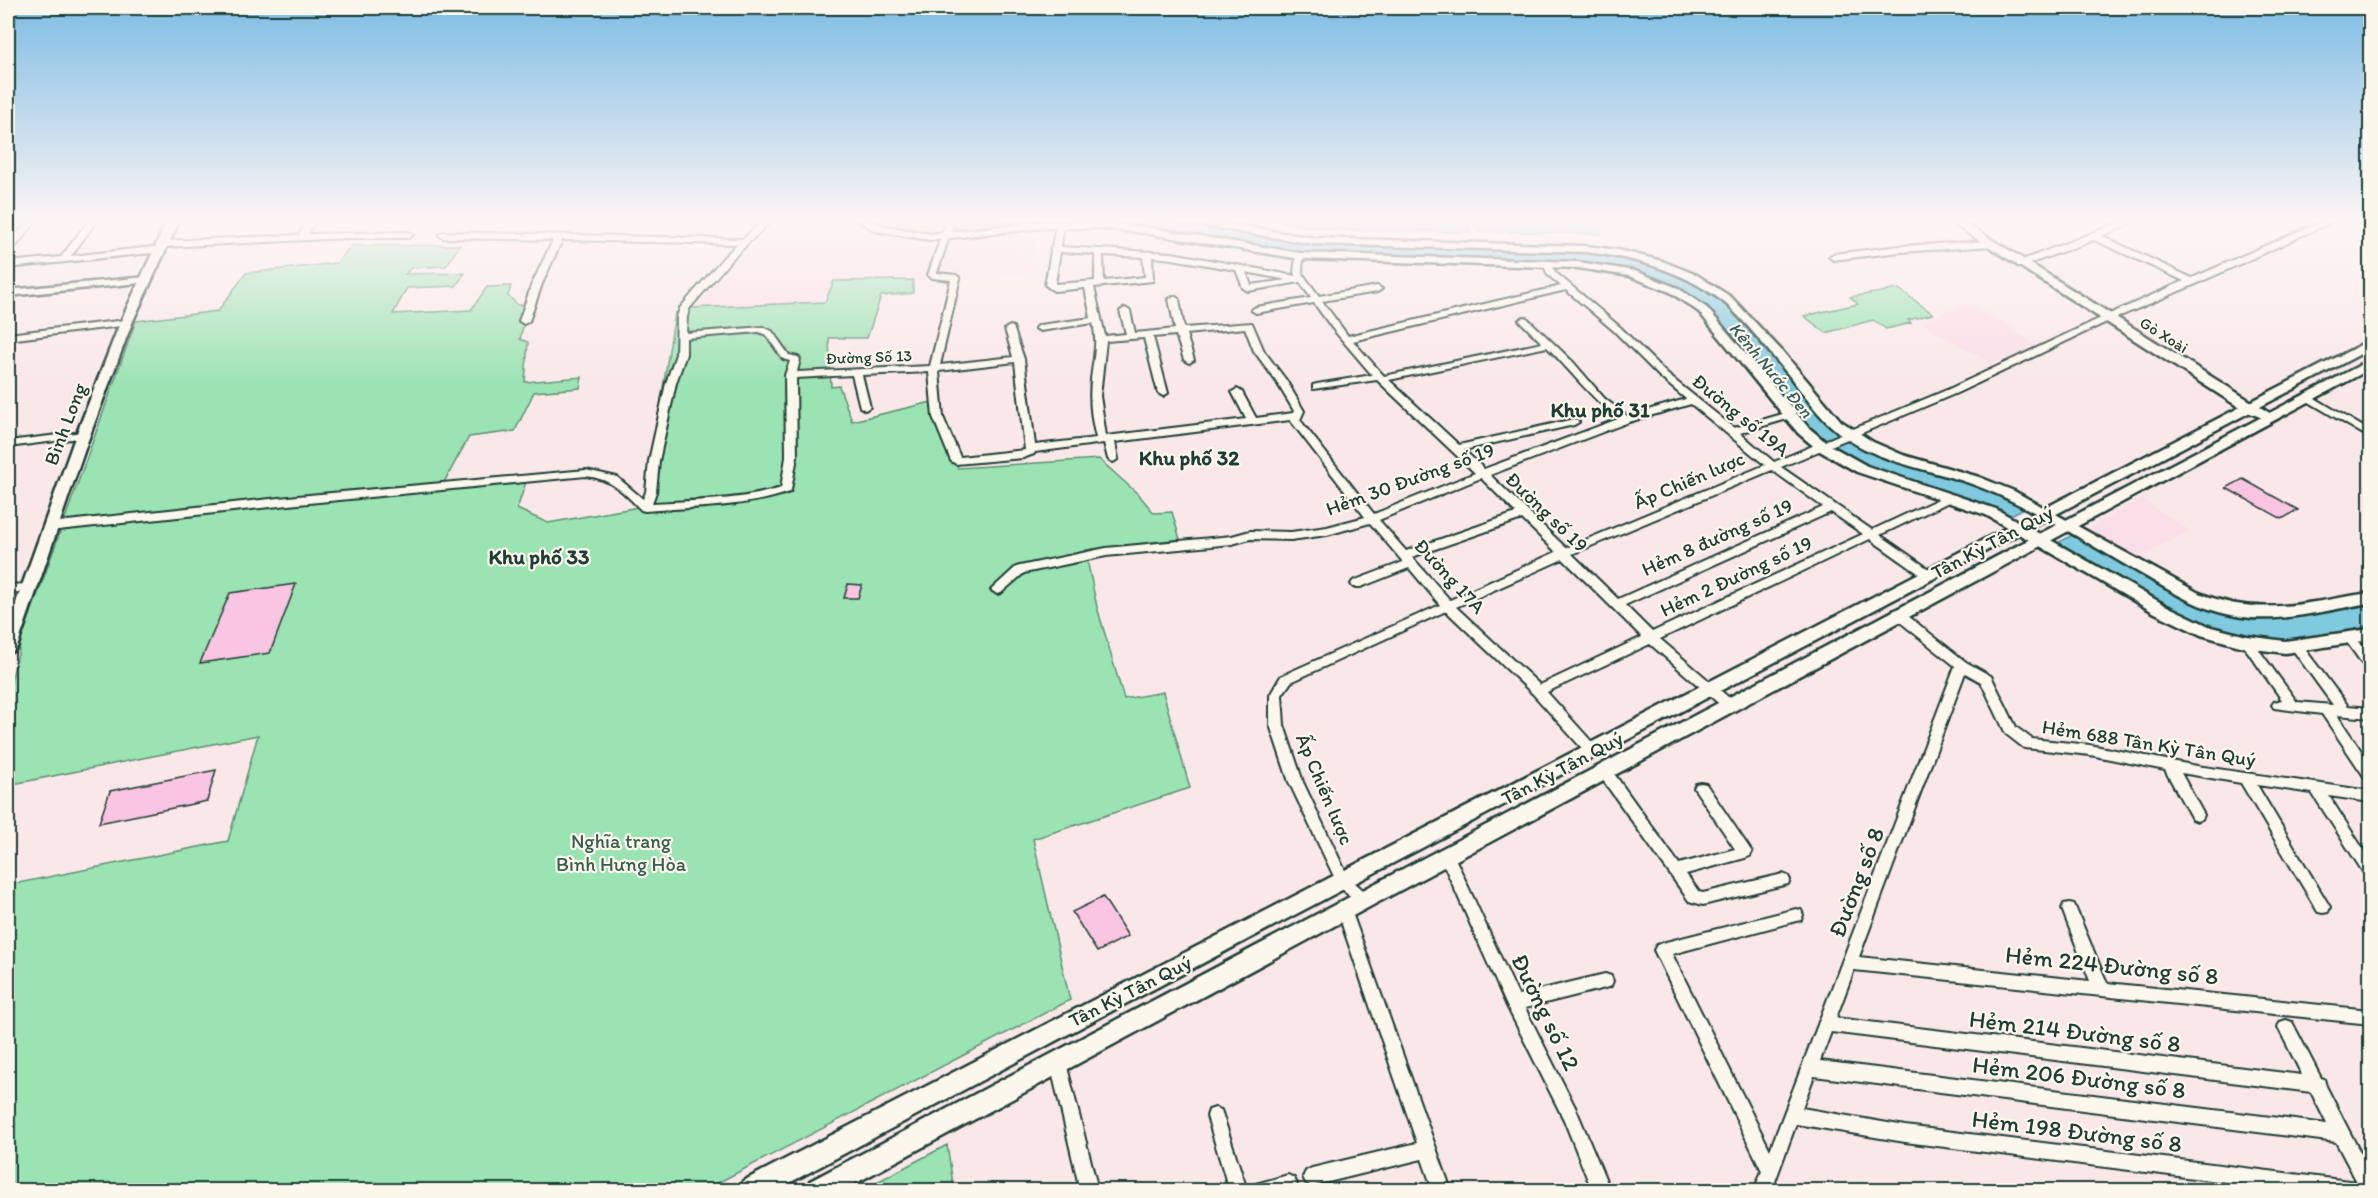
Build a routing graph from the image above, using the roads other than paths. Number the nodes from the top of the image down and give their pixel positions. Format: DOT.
graph roads {
  1 [pos="149,275"];
  2 [pos="541,275"];
  3 [pos="713,275"];
  4 [pos="932,275"];
  5 [pos="1051,275"];
  6 [pos="1096,275"];
  7 [pos="1149,275"];
  8 [pos="1242,275"];
  9 [pos="1279,275"];
  10 [pos="1300,275"];
  11 [pos="1553,275"];
  12 [pos="1635,275"];
  13 [pos="1688,275"];
  14 [pos="2038,275"];
  15 [pos="2178,275"];
  16 [pos="2209,275"];
  17 [pos="146,280"];
  18 [pos="1304,280"];
  19 [pos="2193,282"];
  20 [pos="1095,285"];
  21 [pos="1569,287"];
  22 [pos="1377,289"];
  23 [pos="8,293"];
  24 [pos="1174,299"];
  25 [pos="1318,301"];
  26 [pos="1256,310"];
  27 [pos="1125,311"];
  28 [pos="2108,318"];
  29 [pos="1096,320"];
  30 [pos="1524,320"];
  31 [pos="524,321"];
  32 [pos="126,323"];
  33 [pos="1040,328"];
  34 [pos="1010,329"];
  35 [pos="1180,331"];
  36 [pos="1148,334"];
  37 [pos="681,336"];
  38 [pos="1131,336"];
  39 [pos="8,337"];
  40 [pos="1101,339"];
  41 [pos="1347,339"];
  42 [pos="1549,344"];
  43 [pos="2370,344"];
  44 [pos="1019,359"];
  45 [pos="1189,360"];
  46 [pos="2368,368"];
  47 [pos="934,369"];
  48 [pos="856,372"];
  49 [pos="790,375"];
  50 [pos="1380,378"];
  51 [pos="1317,387"];
  52 [pos="1237,392"];
  53 [pos="1163,393"];
  54 [pos="2308,397"];
  55 [pos="1694,400"];
  56 [pos="865,408"];
  57 [pos="2250,408"];
  58 [pos="1790,415"];
  59 [pos="1297,416"];
  60 [pos="2270,417"];
  61 [pos="1625,420"];
  62 [pos="1252,421"];
  63 [pos="1574,422"];
  64 [pos="1732,432"];
  65 [pos="83,435"];
  66 [pos="2370,435"];
  67 [pos="1849,436"];
  68 [pos="1106,440"];
  69 [pos="8,444"];
  70 [pos="1825,446"];
  71 [pos="1030,449"];
  72 [pos="1456,449"];
  73 [pos="1113,459"];
  74 [pos="1773,466"];
  75 [pos="1481,474"];
  76 [pos="1951,497"];
  77 [pos="645,507"];
  78 [pos="1832,507"];
  79 [pos="1524,514"];
  80 [pos="2046,514"];
  81 [pos="1372,519"];
  82 [pos="2067,525"];
  83 [pos="49,527"];
  84 [pos="2020,528"];
  85 [pos="1872,534"];
  86 [pos="2040,540"];
  87 [pos="1565,553"];
  88 [pos="1408,560"];
  89 [pos="1929,575"];
  90 [pos="1358,584"];
  91 [pos="27,588"];
  92 [pos="8,589"];
  93 [pos="997,590"];
  94 [pos="2370,598"];
  95 [pos="1617,604"];
  96 [pos="1448,606"];
  97 [pos="1899,615"];
  98 [pos="2370,635"];
  99 [pos="1651,638"];
  100 [pos="2350,638"];
  101 [pos="2247,642"];
  102 [pos="2296,646"];
  103 [pos="8,648"];
  104 [pos="1962,665"];
  105 [pos="2370,666"];
  106 [pos="1710,690"];
  107 [pos="1538,691"];
  108 [pos="1729,705"];
  109 [pos="2279,705"];
  110 [pos="2293,706"];
  111 [pos="2326,709"];
  112 [pos="2344,710"];
  113 [pos="2370,713"];
  114 [pos="1593,751"];
  115 [pos="2170,766"];
  116 [pos="1605,772"];
  117 [pos="2370,774"];
  118 [pos="2246,779"];
  119 [pos="1701,788"];
  120 [pos="2317,789"];
  121 [pos="2370,796"];
  122 [pos="2197,815"];
  123 [pos="1447,856"];
  124 [pos="1675,871"];
  125 [pos="2370,871"];
  126 [pos="1783,880"];
  127 [pos="1343,881"];
  128 [pos="1364,900"];
  129 [pos="2323,907"];
  130 [pos="2068,909"];
  131 [pos="1344,910"];
  132 [pos="1796,915"];
  133 [pos="1849,963"];
  134 [pos="1605,981"];
  135 [pos="2101,988"];
  136 [pos="1514,1003"];
  137 [pos="2370,1017"];
  138 [pos="1826,1024"];
  139 [pos="2286,1027"];
  140 [pos="1058,1063"];
  141 [pos="1810,1068"];
  142 [pos="2318,1085"];
  143 [pos="1792,1115"];
  144 [pos="1215,1116"];
  145 [pos="2343,1134"];
  146 [pos="1427,1149"];
  147 [pos="1771,1171"];
  148 [pos="1312,1177"];
  149 [pos="1287,1184"];
  150 [pos="2370,1189"];
  151 [pos="752,1191"];
  152 [pos="819,1191"];
  153 [pos="1089,1191"];
  154 [pos="1239,1191"];
  155 [pos="1262,1191"];
  156 [pos="1442,1191"];
  157 [pos="1601,1191"];
  158 [pos="1763,1191"];
  159 [pos="2356,1191"];
  1 -- 17 [label="main road, Bình Long"];
  2 -- 31 [label="street"];
  3 -- 37 [label="street"];
  4 -- 47 [label="street, Đường Số 13"];
  5 -- 20 [label="street"];
  6 -- 20 [label="street"];
  7 -- 20 [label="street"];
  8 -- 18 [label="street"];
  9 -- 18 [label="street"];
  10 -- 18 [label="street, Đường số 19"];
  11 -- 21 [label="street, Đường số 19A"];
  12 -- 58 [label="street"];
  13 -- 67 [label="street"];
  14 -- 28 [label="street, Gò Xoài"];
  15 -- 19 [label="street"];
  16 -- 19 [label="street, Ấp Chiến lược"];
  17 -- 23 [label="street"];
  17 -- 32 [label="main road, Bình Long"];
  18 -- 25 [label="street, Đường số 19"];
  19 -- 28 [label="street, Ấp Chiến lược"];
  20 -- 29 [label="street"];
  21 -- 41 [label="street"];
  21 -- 55 [label="street, Đường số 19A"];
  22 -- 25 [label="street"];
  24 -- 35 [label="street"];
  25 -- 26 [label="street"];
  25 -- 41 [label="street, Đường số 19"];
  27 -- 38 [label="street"];
  28 -- 57 [label="street, Gò Xoài"];
  28 -- 67 [label="street, Ấp Chiến lược"];
  29 -- 33 [label="street"];
  29 -- 40 [label="street"];
  30 -- 42 [label="street"];
  32 -- 39 [label="street"];
  32 -- 65 [label="main road, Bình Long"];
  34 -- 44 [label="street"];
  35 -- 36 [label="street"];
  35 -- 45 [label="street"];
  35 -- 59 [label="street, Đường 17A"];
  36 -- 38 [label="street"];
  36 -- 53 [label="street"];
  37 -- 49 [label="street"];
  37 -- 77 [label="street"];
  38 -- 40 [label="street"];
  40 -- 68 [label="street"];
  41 -- 50 [label="street, Đường số 19"];
  42 -- 50 [label="street"];
  42 -- 61 [label="street"];
  43 -- 57 [label="main road, Tân Kỳ Tân Quý"];
  44 -- 47 [label="street"];
  44 -- 71 [label="street"];
  46 -- 54 [label="main road, Tân Kỳ Tân Quý"];
  47 -- 48 [label="street, Đường Số 13"];
  47 -- 71 [label="street"];
  48 -- 49 [label="street, Đường Số 13"];
  48 -- 56 [label="street"];
  49 -- 77 [label="street"];
  50 -- 51 [label="street"];
  50 -- 72 [label="street, Đường số 19"];
  52 -- 62 [label="street"];
  54 -- 60 [label="main road, Tân Kỳ Tân Quý"];
  54 -- 66 [label="street"];
  55 -- 61 [label="street, Hẻm 30 Đường số 19"];
  55 -- 64 [label="street, Đường số 19A"];
  57 -- 60 [label="street, Gò Xoài"];
  57 -- 80 [label="main road, Tân Kỳ Tân Quý"];
  58 -- 64 [label="street"];
  58 -- 70 [label="street"];
  59 -- 62 [label="street"];
  59 -- 81 [label="street, Đường 17A"];
  60 -- 82 [label="main road, Tân Kỳ Tân Quý"];
  61 -- 75 [label="street, Hẻm 30 Đường số 19"];
  62 -- 68 [label="street"];
  63 -- 72 [label="street"];
  64 -- 74 [label="street, Đường số 19A"];
  65 -- 69 [label="street"];
  65 -- 83 [label="main road, Bình Long"];
  67 -- 70 [label="street, Ấp Chiến lược"];
  67 -- 80 [label="street"];
  68 -- 71 [label="street"];
  68 -- 73 [label="street"];
  70 -- 74 [label="street, Ấp Chiến lược"];
  70 -- 76 [label="street"];
  72 -- 75 [label="street, Đường số 19"];
  74 -- 78 [label="street, Đường số 19A"];
  74 -- 87 [label="street, Ấp Chiến lược"];
  75 -- 79 [label="street, Đường số 19"];
  75 -- 81 [label="street, Hẻm 30 Đường số 19"];
  76 -- 84 [label="street"];
  76 -- 85 [label="street, Hẻm 2 Đường số 19"];
  77 -- 83 [label="street"];
  78 -- 85 [label="street, Đường số 19A"];
  78 -- 95 [label="street, Hẻm 8 đường số 19"];
  79 -- 87 [label="street, Đường số 19"];
  79 -- 88 [label="street"];
  80 -- 82 [label="street"];
  80 -- 84 [label="main road, Tân Kỳ Tân Quý"];
  81 -- 88 [label="street, Đường 17A"];
  81 -- 93 [label="street, Hẻm 30 Đường số 19"];
  82 -- 86 [label="main road, Tân Kỳ Tân Quý"];
  82 -- 94 [label="street"];
  83 -- 91 [label="main road, Bình Long"];
  84 -- 86 [label="street"];
  84 -- 89 [label="main road, Tân Kỳ Tân Quý"];
  85 -- 89 [label="street, Đường số 19A"];
  85 -- 99 [label="street, Hẻm 2 Đường số 19"];
  86 -- 97 [label="main road, Tân Kỳ Tân Quý"];
  86 -- 101 [label="street"];
  87 -- 95 [label="street, Đường số 19"];
  87 -- 96 [label="street, Ấp Chiến lược"];
  88 -- 90 [label="street"];
  88 -- 96 [label="street, Đường 17A"];
  89 -- 106 [label="main road, Tân Kỳ Tân Quý"];
  91 -- 92 [label="street"];
  91 -- 103 [label="main road, Bình Long"];
  95 -- 99 [label="street, Đường số 19"];
  96 -- 107 [label="street, Đường 17A"];
  96 -- 127 [label="street, Ấp Chiến lược"];
  97 -- 104 [label="street"];
  97 -- 108 [label="main road, Tân Kỳ Tân Quý"];
  98 -- 100 [label="street"];
  99 -- 106 [label="street, Đường số 19"];
  99 -- 107 [label="street, Hẻm 2 Đường số 19"];
  100 -- 102 [label="street"];
  100 -- 105 [label="street"];
  101 -- 102 [label="street"];
  101 -- 110 [label="street"];
  102 -- 112 [label="street"];
  104 -- 115 [label="street, Hẻm 688 Tân Kỳ Tân Quý"];
  104 -- 133 [label="street, Đường số 8"];
  106 -- 108 [label="street, Đường số 19"];
  106 -- 114 [label="main road, Tân Kỳ Tân Quý"];
  107 -- 114 [label="street, Đường 17A"];
  108 -- 116 [label="main road, Tân Kỳ Tân Quý"];
  109 -- 110 [label="street"];
  110 -- 111 [label="street"];
  111 -- 112 [label="street"];
  111 -- 117 [label="street"];
  112 -- 113 [label="street"];
  114 -- 127 [label="main road, Tân Kỳ Tân Quý"];
  115 -- 118 [label="street, Hẻm 688 Tân Kỳ Tân Quý"];
  115 -- 122 [label="street"];
  116 -- 123 [label="main road, Tân Kỳ Tân Quý"];
  116 -- 124 [label="street"];
  118 -- 120 [label="street, Hẻm 688 Tân Kỳ Tân Quý"];
  118 -- 129 [label="street"];
  119 -- 124 [label="street"];
  120 -- 121 [label="street, Hẻm 688 Tân Kỳ Tân Quý"];
  120 -- 125 [label="street"];
  123 -- 128 [label="main road, Tân Kỳ Tân Quý"];
  123 -- 136 [label="street, Đường số 12"];
  124 -- 126 [label="street"];
  127 -- 128 [label="street, Ấp Chiến lược"];
  127 -- 151 [label="main road, Tân Kỳ Tân Quý"];
  128 -- 131 [label="main road, Tân Kỳ Tân Quý"];
  130 -- 135 [label="street"];
  131 -- 140 [label="main road, Tân Kỳ Tân Quý"];
  131 -- 146 [label="street"];
  132 -- 147 [label="street"];
  133 -- 135 [label="street, Hẻm 224 Đường số 8"];
  133 -- 138 [label="street, Đường số 8"];
  134 -- 136 [label="street"];
  135 -- 137 [label="street, Hẻm 224 Đường số 8"];
  136 -- 157 [label="street, Đường số 12"];
  138 -- 141 [label="street, Đường số 8"];
  138 -- 142 [label="street, Hẻm 214 Đường số 8"];
  139 -- 142 [label="street"];
  140 -- 152 [label="main road, Tân Kỳ Tân Quý"];
  140 -- 153 [label="street"];
  141 -- 143 [label="street, Đường số 8"];
  141 -- 145 [label="street, Hẻm 206 Đường số 8"];
  142 -- 145 [label="street"];
  143 -- 147 [label="street, Đường số 8"];
  143 -- 159 [label="street, Hẻm 198 Đường số 8"];
  144 -- 154 [label="street"];
  145 -- 150 [label="street"];
  146 -- 148 [label="street"];
  146 -- 156 [label="street"];
  147 -- 158 [label="street, Đường số 8"];
  149 -- 155 [label="street"];
}
